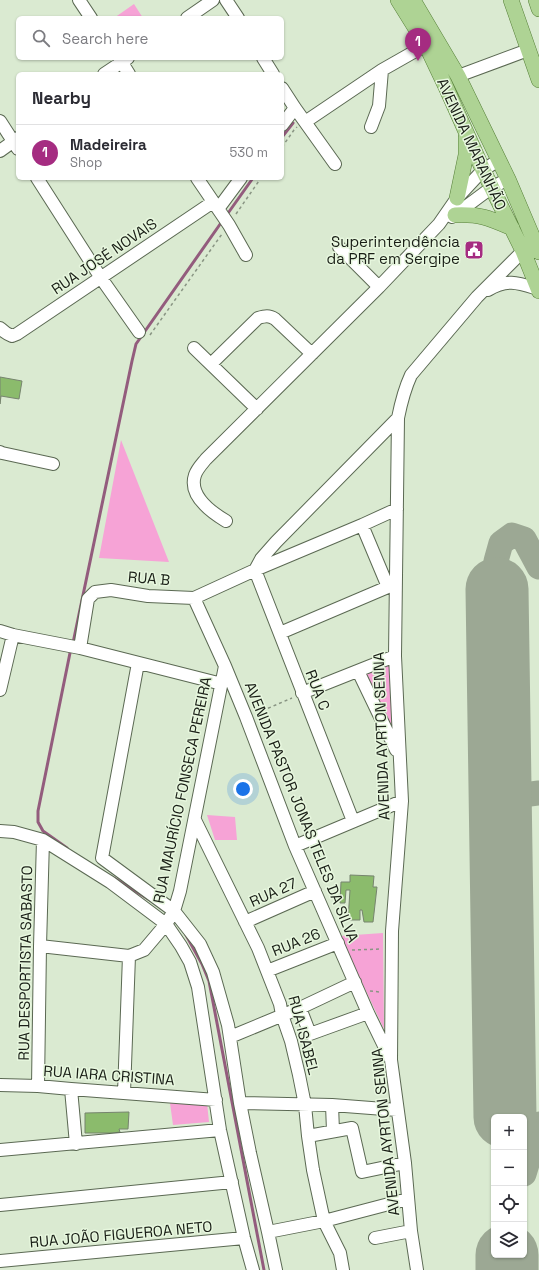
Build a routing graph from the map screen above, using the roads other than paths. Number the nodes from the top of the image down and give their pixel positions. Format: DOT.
graph roads {
  1 [pos="79,0"];
  2 [pos="213,0"];
  3 [pos="226,0"];
  4 [pos="398,0"];
  5 [pos="413,0"];
  6 [pos="511,0"];
  7 [pos="536,0"];
  8 [pos="539,9"];
  9 [pos="90,16"];
  10 [pos="190,16"];
  11 [pos="237,16"];
  12 [pos="426,45"];
  13 [pos="528,50"];
  14 [pos="122,60"];
  15 [pos="123,60"];
  16 [pos="264,60"];
  17 [pos="382,70"];
  18 [pos="107,72"];
  19 [pos="128,72"];
  20 [pos="272,72"];
  21 [pos="458,76"];
  22 [pos="539,80"];
  23 [pos="284,91"];
  24 [pos="295,108"];
  25 [pos="0,121"];
  26 [pos="284,122"];
  27 [pos="305,122"];
  28 [pos="371,127"];
  29 [pos="466,132"];
  30 [pos="16,143"];
  31 [pos="0,151"];
  32 [pos="499,160"];
  33 [pos="335,164"];
  34 [pos="482,170"];
  35 [pos="508,179"];
  36 [pos="38,180"];
  37 [pos="198,180"];
  38 [pos="240,180"];
  39 [pos="491,188"];
  40 [pos="457,198"];
  41 [pos="215,205"];
  42 [pos="455,215"];
  43 [pos="439,224"];
  44 [pos="512,228"];
  45 [pos="538,244"];
  46 [pos="339,247"];
  47 [pos="523,251"];
  48 [pos="246,255"];
  49 [pos="101,278"];
  50 [pos="379,287"];
  51 [pos="539,290"];
  52 [pos="477,297"];
  53 [pos="0,328"];
  54 [pos="143,336"];
  55 [pos="194,348"];
  56 [pos="312,354"];
  57 [pos="211,364"];
  58 [pos="257,409"];
  59 [pos="398,418"];
  60 [pos="0,452"];
  61 [pos="53,464"];
  62 [pos="397,509"];
  63 [pos="226,521"];
  64 [pos="362,525"];
  65 [pos="255,570"];
  66 [pos="392,586"];
  67 [pos="194,598"];
  68 [pos="0,631"];
  69 [pos="280,633"];
  70 [pos="13,634"];
  71 [pos="80,648"];
  72 [pos="395,656"];
  73 [pos="138,663"];
  74 [pos="225,666"];
  75 [pos="358,671"];
  76 [pos="222,684"];
  77 [pos="0,690"];
  78 [pos="302,693"];
  79 [pos="399,755"];
  80 [pos="402,801"];
  81 [pos="195,820"];
  82 [pos="353,822"];
  83 [pos="0,831"];
  84 [pos="43,840"];
  85 [pos="295,846"];
  86 [pos="315,891"];
  87 [pos="174,911"];
  88 [pos="245,922"];
  89 [pos="166,924"];
  90 [pos="40,946"];
  91 [pos="339,947"];
  92 [pos="129,956"];
  93 [pos="267,971"];
  94 [pos="357,986"];
  95 [pos="300,1008"];
  96 [pos="368,1013"];
  97 [pos="282,1015"];
  98 [pos="230,1037"];
  99 [pos="391,1060"];
  100 [pos="0,1085"];
  101 [pos="38,1086"];
  102 [pos="71,1089"];
  103 [pos="124,1093"];
  104 [pos="216,1100"];
  105 [pos="240,1103"];
  106 [pos="305,1105"];
  107 [pos="332,1105"];
  108 [pos="397,1110"];
  109 [pos="220,1130"];
  110 [pos="333,1131"];
  111 [pos="308,1136"];
  112 [pos="76,1144"];
  113 [pos="0,1150"];
  114 [pos="405,1163"];
  115 [pos="232,1182"];
  116 [pos="408,1199"];
  117 [pos="0,1205"];
  118 [pos="324,1220"];
  119 [pos="411,1231"];
  120 [pos="268,1232"];
  121 [pos="244,1238"];
  122 [pos="375,1238"];
  123 [pos="0,1261"];
  124 [pos="253,1270"];
  125 [pos="276,1270"];
  126 [pos="344,1270"];
  127 [pos="417,1270"];
  1 -- 9 [label="street"];
  2 -- 10 [label="street"];
  3 -- 11 [label="street"];
  4 -- 12 [label="main road, AVENIDA MARANHÃO"];
  5 -- 21 [label="main road, AVENIDA MARANHÃO"];
  6 -- 13 [label="main road"];
  7 -- 8 [label="main road"];
  12 -- 17 [label="street"];
  12 -- 29 [label="main road, AVENIDA MARANHÃO"];
  13 -- 21 [label="street"];
  13 -- 22 [label="main road"];
  14 -- 18 [label="street"];
  15 -- 19 [label="street"];
  16 -- 20 [label="street"];
  17 -- 27 [label="street"];
  17 -- 28 [label="street"];
  21 -- 32 [label="main road, AVENIDA MARANHÃO"];
  23 -- 24 [label="street"];
  24 -- 26 [label="street"];
  24 -- 27 [label="street"];
  25 -- 30 [label="street"];
  27 -- 33 [label="street"];
  29 -- 34 [label="main road, AVENIDA MARANHÃO"];
  29 -- 40 [label="main road"];
  30 -- 31 [label="street"];
  32 -- 34 [label="street"];
  32 -- 35 [label="main road, AVENIDA MARANHÃO"];
  34 -- 39 [label="main road, AVENIDA MARANHÃO"];
  34 -- 40 [label="street"];
  35 -- 39 [label="street"];
  35 -- 45 [label="main road, AVENIDA MARANHÃO"];
  36 -- 49 [label="street"];
  37 -- 41 [label="street"];
  38 -- 41 [label="street, RUA JOSÉ NOVAIS"];
  39 -- 42 [label="street"];
  39 -- 44 [label="main road, AVENIDA MARANHÃO"];
  40 -- 43 [label="street"];
  41 -- 48 [label="street"];
  41 -- 49 [label="street, RUA JOSÉ NOVAIS"];
  42 -- 43 [label="street"];
  42 -- 44 [label="main road"];
  43 -- 50 [label="street"];
  44 -- 47 [label="main road, AVENIDA MARANHÃO"];
  46 -- 50 [label="street"];
  47 -- 51 [label="main road, AVENIDA MARANHÃO"];
  47 -- 52 [label="street, AVENIDA AYRTON SENNA"];
  49 -- 53 [label="street, RUA JOSÉ NOVAIS"];
  49 -- 54 [label="street"];
  50 -- 56 [label="street"];
  51 -- 52 [label="street, AVENIDA AYRTON SENNA"];
  52 -- 59 [label="street, AVENIDA AYRTON SENNA"];
  55 -- 57 [label="street"];
  56 -- 57 [label="street"];
  56 -- 58 [label="street"];
  57 -- 58 [label="street"];
  58 -- 63 [label="street"];
  59 -- 62 [label="street, AVENIDA AYRTON SENNA"];
  59 -- 65 [label="street"];
  60 -- 61 [label="street"];
  62 -- 64 [label="street, RUA B"];
  62 -- 66 [label="street, AVENIDA AYRTON SENNA"];
  64 -- 65 [label="street, RUA B"];
  64 -- 66 [label="street"];
  65 -- 67 [label="street, RUA B"];
  65 -- 69 [label="street, RUA C"];
  66 -- 69 [label="street"];
  66 -- 72 [label="street, AVENIDA AYRTON SENNA"];
  67 -- 71 [label="street, RUA B"];
  67 -- 74 [label="street, AVENIDA PASTOR JONAS TELES DA SILVA"];
  68 -- 70 [label="street"];
  69 -- 78 [label="street, RUA C"];
  70 -- 71 [label="street"];
  70 -- 77 [label="street"];
  71 -- 73 [label="street"];
  72 -- 75 [label="street"];
  72 -- 79 [label="street, AVENIDA AYRTON SENNA"];
  73 -- 76 [label="street"];
  73 -- 87 [label="street"];
  74 -- 76 [label="street, RUA MAURÍCIO FONSECA PEREIRA"];
  74 -- 85 [label="street, AVENIDA PASTOR JONAS TELES DA SILVA"];
  75 -- 78 [label="street"];
  75 -- 79 [label="street"];
  76 -- 81 [label="street, RUA MAURÍCIO FONSECA PEREIRA"];
  78 -- 82 [label="street, RUA C"];
  79 -- 80 [label="street, AVENIDA AYRTON SENNA"];
  80 -- 82 [label="street"];
  80 -- 99 [label="street, AVENIDA AYRTON SENNA"];
  81 -- 87 [label="street, RUA MAURÍCIO FONSECA PEREIRA"];
  81 -- 88 [label="street, RUA ISABEL"];
  82 -- 85 [label="street"];
  83 -- 84 [label="street"];
  84 -- 89 [label="street"];
  84 -- 90 [label="street, RUA DESPORTISTA SABASTO"];
  85 -- 86 [label="street, AVENIDA PASTOR JONAS TELES DA SILVA"];
  86 -- 88 [label="street, RUA 27"];
  86 -- 91 [label="street, AVENIDA PASTOR JONAS TELES DA SILVA"];
  87 -- 89 [label="street, RUA MAURÍCIO FONSECA PEREIRA"];
  87 -- 98 [label="street"];
  88 -- 93 [label="street, RUA ISABEL"];
  89 -- 92 [label="street, RUA MAURÍCIO FONSECA PEREIRA"];
  89 -- 104 [label="street"];
  90 -- 92 [label="street"];
  90 -- 101 [label="street, RUA DESPORTISTA SABASTO"];
  91 -- 93 [label="street, RUA 26"];
  91 -- 94 [label="street, AVENIDA PASTOR JONAS TELES DA SILVA"];
  92 -- 103 [label="street"];
  93 -- 97 [label="street, RUA ISABEL"];
  94 -- 95 [label="street"];
  94 -- 96 [label="street, AVENIDA PASTOR JONAS TELES DA SILVA"];
  95 -- 96 [label="street"];
  95 -- 97 [label="street"];
  96 -- 99 [label="street, AVENIDA PASTOR JONAS TELES DA SILVA"];
  97 -- 98 [label="street"];
  97 -- 106 [label="street, RUA ISABEL"];
  98 -- 105 [label="street"];
  99 -- 108 [label="street, AVENIDA AYRTON SENNA"];
  100 -- 101 [label="street, RUA IARA CRISTINA"];
  101 -- 102 [label="street, RUA IARA CRISTINA"];
  102 -- 103 [label="street, RUA IARA CRISTINA"];
  102 -- 112 [label="street"];
  103 -- 104 [label="street, RUA IARA CRISTINA"];
  104 -- 109 [label="street"];
  105 -- 106 [label="street"];
  105 -- 120 [label="street"];
  106 -- 107 [label="street"];
  106 -- 111 [label="street, RUA ISABEL"];
  107 -- 108 [label="street"];
  107 -- 110 [label="street"];
  108 -- 114 [label="street, AVENIDA AYRTON SENNA"];
  109 -- 112 [label="street"];
  109 -- 115 [label="street"];
  110 -- 111 [label="street"];
  110 -- 114 [label="street"];
  111 -- 118 [label="street, RUA ISABEL"];
  112 -- 113 [label="street"];
  114 -- 116 [label="street, AVENIDA AYRTON SENNA"];
  115 -- 117 [label="street"];
  115 -- 121 [label="street"];
  116 -- 118 [label="street"];
  116 -- 119 [label="street, AVENIDA AYRTON SENNA"];
  118 -- 120 [label="street"];
  118 -- 126 [label="street, RUA ISABEL"];
  119 -- 122 [label="street"];
  119 -- 127 [label="street, AVENIDA AYRTON SENNA"];
  120 -- 125 [label="street"];
  121 -- 123 [label="street, RUA JOÃO FIGUEROA NETO"];
  121 -- 124 [label="street"];
}
